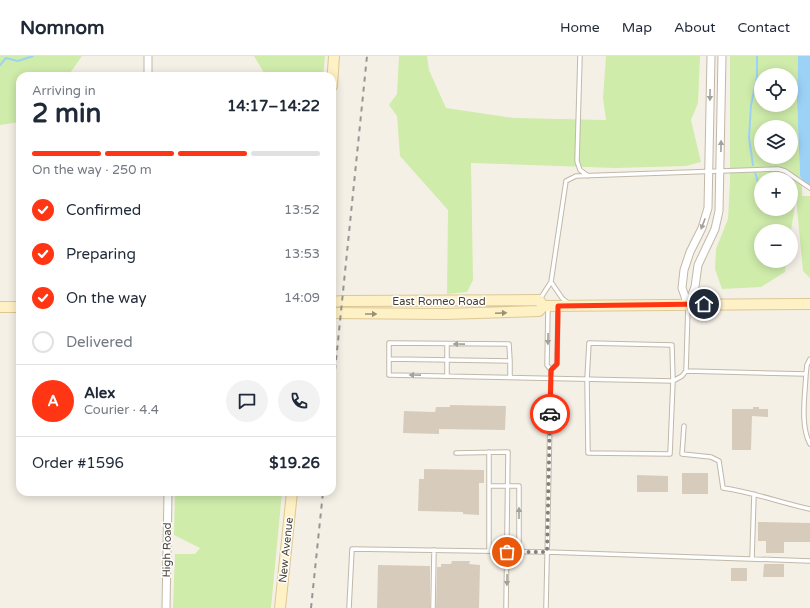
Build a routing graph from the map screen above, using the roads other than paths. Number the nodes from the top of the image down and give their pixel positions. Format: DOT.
graph roads {
  1 [pos="148,56"];
  2 [pos="334,56"];
  3 [pos="580,56"];
  4 [pos="711,56"];
  5 [pos="722,56"];
  6 [pos="148,72"];
  7 [pos="333,72"];
  8 [pos="709,172"];
  9 [pos="721,172"];
  10 [pos="588,176"];
  11 [pos="810,188"];
  12 [pos="551,282"];
  13 [pos="336,301"];
  14 [pos="547,304"];
  15 [pos="810,304"];
  16 [pos="688,305"];
  17 [pos="571,306"];
  18 [pos="0,307"];
  19 [pos="16,307"];
  20 [pos="336,313"];
  21 [pos="447,344"];
  22 [pos="810,358"];
  23 [pos="390,359"];
  24 [pos="447,360"];
  25 [pos="510,361"];
  26 [pos="551,370"];
  27 [pos="686,371"];
  28 [pos="806,374"];
  29 [pos="447,376"];
  30 [pos="510,378"];
  31 [pos="551,378"];
  32 [pos="587,379"];
  33 [pos="673,381"];
  34 [pos="684,426"];
  35 [pos="804,428"];
  36 [pos="810,428"];
  37 [pos="810,444"];
  38 [pos="489,452"];
  39 [pos="456,453"];
  40 [pos="490,486"];
  41 [pos="507,486"];
  42 [pos="754,494"];
  43 [pos="168,496"];
  44 [pos="292,496"];
  45 [pos="810,509"];
  46 [pos="434,550"];
  47 [pos="489,551"];
  48 [pos="507,552"];
  49 [pos="519,552"];
  50 [pos="547,552"];
  51 [pos="752,559"];
  52 [pos="810,561"];
  53 [pos="166,608"];
  54 [pos="280,608"];
  55 [pos="349,608"];
  56 [pos="433,608"];
  57 [pos="506,608"];
  58 [pos="546,608"];
  1 -- 6 [label="street"];
  2 -- 7 [label="main road"];
  3 -- 10 [label="lane"];
  4 -- 8 [label="street, one-way"];
  9 -- 5 [label="street, one-way"];
  8 -- 9 [label="lane"];
  8 -- 10 [label="lane"];
  8 -- 16 [label="street, one-way"];
  9 -- 11 [label="lane"];
  9 -- 16 [label="street"];
  10 -- 12 [label="lane"];
  12 -- 14 [label="lane"];
  12 -- 17 [label="lane"];
  13 -- 14 [label="main road, East Romeo Road"];
  14 -- 17 [label="main road, East Romeo Road"];
  20 -- 14 [label="main road, East Romeo Road, one-way"];
  14 -- 26 [label="lane, one-way"];
  14 -- 26 [label="lane"];
  15 -- 16 [label="main road, East Romeo Road"];
  16 -- 17 [label="main road, East Romeo Road"];
  16 -- 27 [label="lane"];
  18 -- 19 [label="main road"];
  21 -- 23 [label="lane"];
  21 -- 24 [label="lane"];
  25 -- 21 [label="lane, one-way"];
  22 -- 28 [label="lane"];
  23 -- 24 [label="lane"];
  29 -- 23 [label="lane, one-way"];
  24 -- 25 [label="lane"];
  24 -- 29 [label="lane"];
  25 -- 30 [label="lane"];
  26 -- 31 [label="lane"];
  27 -- 28 [label="lane"];
  27 -- 33 [label="lane"];
  28 -- 35 [label="lane"];
  29 -- 30 [label="lane"];
  30 -- 31 [label="lane"];
  31 -- 32 [label="lane"];
  31 -- 50 [label="lane"];
  32 -- 33 [label="lane"];
  32 -- 33 [label="lane"];
  32 -- 33 [label="lane"];
  34 -- 42 [label="lane"];
  35 -- 36 [label="lane"];
  35 -- 37 [label="lane"];
  38 -- 39 [label="lane"];
  38 -- 40 [label="lane"];
  38 -- 41 [label="lane"];
  40 -- 41 [label="lane"];
  40 -- 47 [label="lane"];
  41 -- 48 [label="lane"];
  49 -- 41 [label="lane, one-way"];
  42 -- 45 [label="lane"];
  42 -- 51 [label="lane"];
  43 -- 53 [label="street, High Road"];
  44 -- 54 [label="main road, New Avenue"];
  46 -- 47 [label="lane"];
  46 -- 55 [label="lane"];
  46 -- 56 [label="lane"];
  47 -- 48 [label="lane"];
  48 -- 49 [label="lane"];
  48 -- 57 [label="lane, one-way"];
  49 -- 50 [label="lane"];
  50 -- 51 [label="lane"];
  50 -- 58 [label="lane"];
  51 -- 52 [label="lane"];
}
